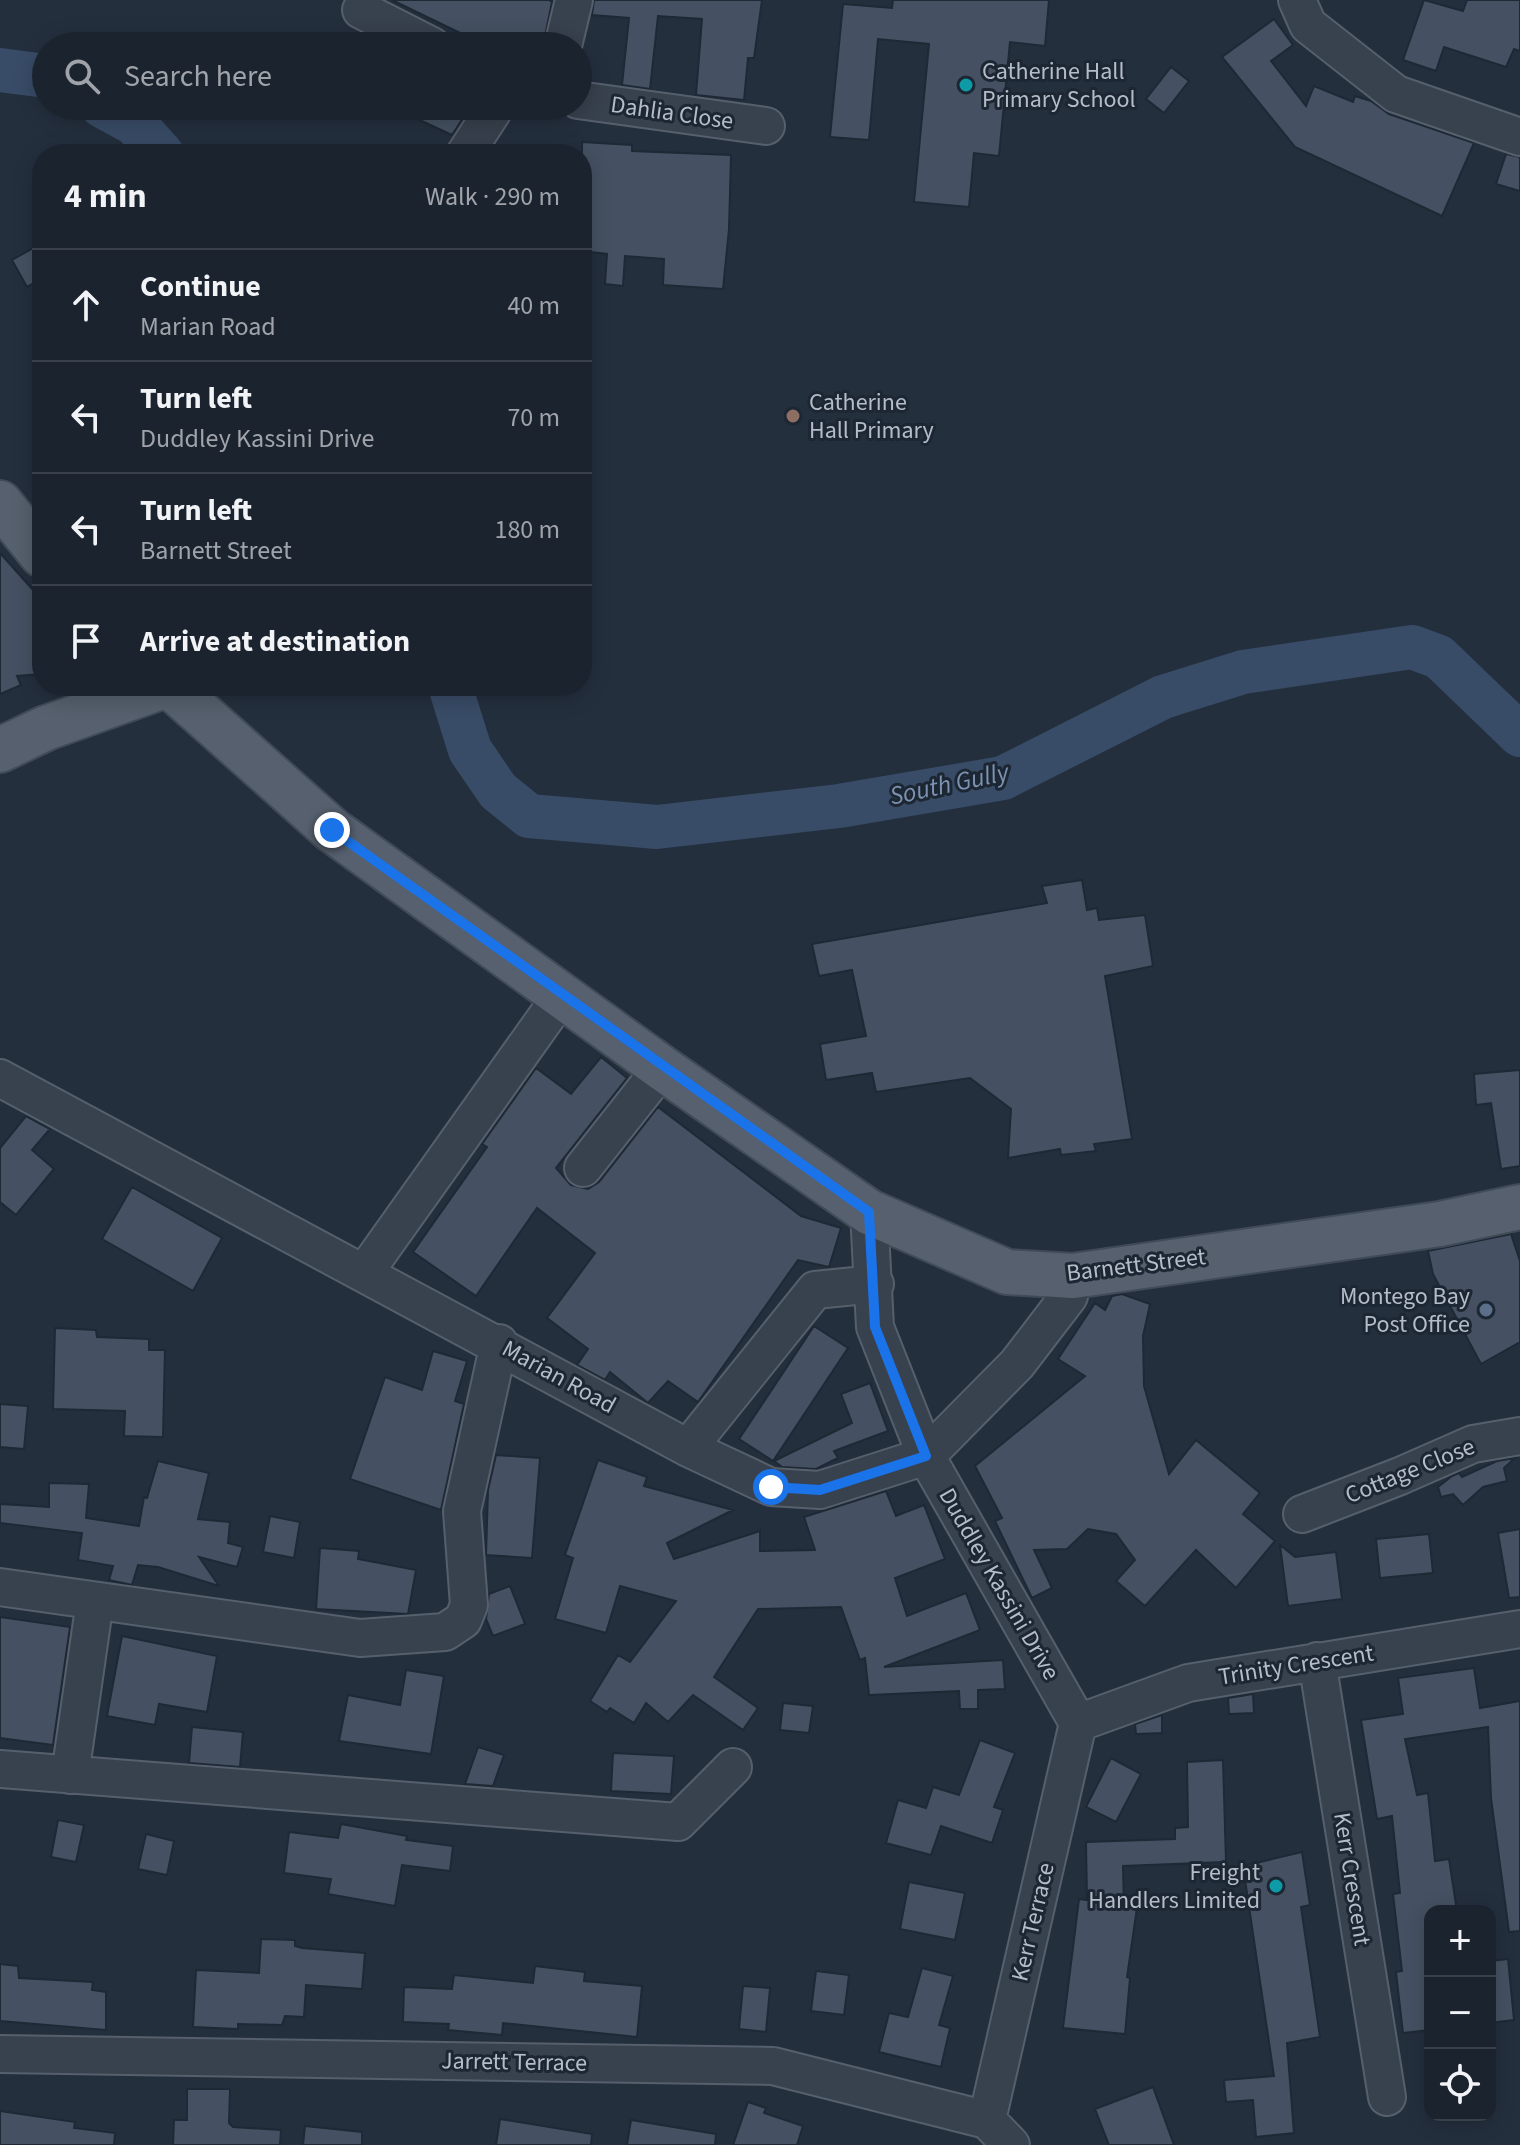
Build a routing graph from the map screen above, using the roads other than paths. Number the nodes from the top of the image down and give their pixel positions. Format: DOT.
graph roads {
  1 [pos="574,0"];
  2 [pos="1297,0"];
  3 [pos="361,10"];
  4 [pos="404,32"];
  5 [pos="566,32"];
  6 [pos="592,102"];
  7 [pos="487,120"];
  8 [pos="766,126"];
  9 [pos="1520,137"];
  10 [pos="471,144"];
  11 [pos="0,503"];
  12 [pos="32,543"];
  13 [pos="69,696"];
  14 [pos="136,696"];
  15 [pos="181,696"];
  16 [pos="46,728"];
  17 [pos="0,750"];
  18 [pos="562,995"];
  19 [pos="662,1068"];
  20 [pos="0,1078"];
  21 [pos="583,1168"];
  22 [pos="1520,1207"];
  23 [pos="869,1212"];
  24 [pos="365,1272"];
  25 [pos="1073,1276"];
  26 [pos="875,1284"];
  27 [pos="499,1343"];
  28 [pos="1520,1436"];
  29 [pos="688,1448"];
  30 [pos="926,1456"];
  31 [pos="1302,1514"];
  32 [pos="0,1587"];
  33 [pos="95,1601"];
  34 [pos="1520,1629"];
  35 [pos="1317,1661"];
  36 [pos="1078,1723"];
  37 [pos="733,1767"];
  38 [pos="0,1769"];
  39 [pos="70,1775"];
  40 [pos="0,2054"];
  41 [pos="1387,2097"];
  42 [pos="999,2133"];
  1 -- 5 [label="street"];
  2 -- 9 [label="street"];
  3 -- 4 [label="street"];
  6 -- 8 [label="street, Dahlia Close"];
  7 -- 10 [label="street"];
  11 -- 12 [label="main road"];
  13 -- 16 [label="main road"];
  14 -- 16 [label="main road"];
  15 -- 18 [label="main road, Barnett Street"];
  16 -- 17 [label="main road"];
  18 -- 19 [label="main road, Barnett Street"];
  18 -- 24 [label="street"];
  19 -- 21 [label="street"];
  19 -- 23 [label="main road, Barnett Street"];
  20 -- 24 [label="street, Marian Road"];
  22 -- 25 [label="main road, Barnett Street"];
  23 -- 25 [label="main road, Barnett Street"];
  23 -- 26 [label="street, Duddley Kassini Drive"];
  24 -- 27 [label="street, Marian Road"];
  25 -- 30 [label="street, Marian Road"];
  26 -- 29 [label="street"];
  26 -- 30 [label="street, Duddley Kassini Drive"];
  27 -- 29 [label="street, Marian Road"];
  27 -- 33 [label="street"];
  28 -- 31 [label="street, Cottage Close"];
  29 -- 30 [label="street, Marian Road"];
  30 -- 36 [label="street, Duddley Kassini Drive"];
  32 -- 33 [label="street"];
  33 -- 39 [label="street"];
  34 -- 35 [label="street, Trinity Crescent"];
  35 -- 36 [label="street, Trinity Crescent"];
  35 -- 41 [label="street, Kerr Crescent"];
  36 -- 42 [label="street, Kerr Terrace"];
  37 -- 39 [label="street"];
  38 -- 39 [label="street"];
  40 -- 42 [label="street, Jarrett Terrace"];
}
